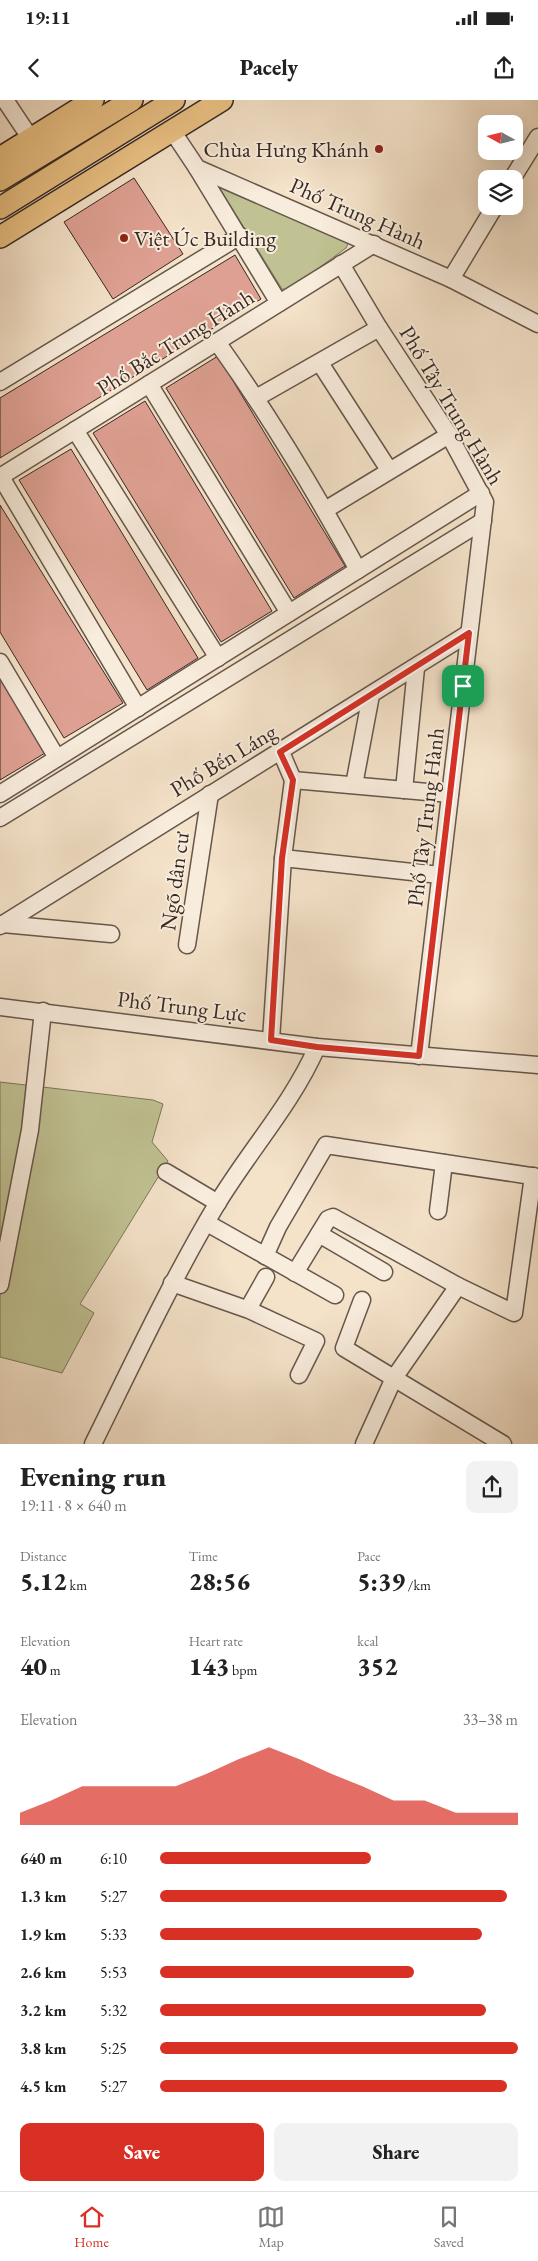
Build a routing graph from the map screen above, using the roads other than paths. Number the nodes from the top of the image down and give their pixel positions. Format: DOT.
graph roads {
  1 [pos="5,100"];
  2 [pos="93,100"];
  3 [pos="132,100"];
  4 [pos="174,100"];
  5 [pos="222,100"];
  6 [pos="172,132"];
  7 [pos="538,136"];
  8 [pos="31,139"];
  9 [pos="0,158"];
  10 [pos="197,168"];
  11 [pos="517,170"];
  12 [pos="0,180"];
  13 [pos="0,208"];
  14 [pos="490,215"];
  15 [pos="240,236"];
  16 [pos="0,237"];
  17 [pos="374,244"];
  18 [pos="341,264"];
  19 [pos="451,279"];
  20 [pos="279,303"];
  21 [pos="538,324"];
  22 [pos="379,328"];
  23 [pos="217,342"];
  24 [pos="320,363"];
  25 [pos="0,382"];
  26 [pos="149,384"];
  27 [pos="256,398"];
  28 [pos="75,430"];
  29 [pos="449,435"];
  30 [pos="390,470"];
  31 [pos="0,477"];
  32 [pos="482,493"];
  33 [pos="325,510"];
  34 [pos="483,521"];
  35 [pos="358,570"];
  36 [pos="289,613"];
  37 [pos="469,633"];
  38 [pos="218,658"];
  39 [pos="0,662"];
  40 [pos="416,668"];
  41 [pos="371,695"];
  42 [pos="138,708"];
  43 [pos="280,752"];
  44 [pos="57,758"];
  45 [pos="293,780"];
  46 [pos="354,786"];
  47 [pos="404,790"];
  48 [pos="0,794"];
  49 [pos="210,794"];
  50 [pos="450,794"];
  51 [pos="0,818"];
  52 [pos="282,858"];
  53 [pos="440,875"];
  54 [pos="2,925"];
  55 [pos="111,934"];
  56 [pos="187,945"];
  57 [pos="0,1007"];
  58 [pos="44,1011"];
  59 [pos="271,1040"];
  60 [pos="317,1047"];
  61 [pos="419,1056"];
  62 [pos="538,1065"];
  63 [pos="444,1163"];
  64 [pos="166,1172"];
  65 [pos="535,1177"];
  66 [pos="218,1203"];
  67 [pos="438,1211"];
  68 [pos="207,1223"];
  69 [pos="319,1234"];
  70 [pos="265,1256"];
  71 [pos="295,1272"];
  72 [pos="384,1272"];
  73 [pos="266,1278"];
  74 [pos="172,1283"];
  75 [pos="0,1285"];
  76 [pos="458,1286"];
  77 [pos="335,1295"];
  78 [pos="362,1300"];
  79 [pos="248,1310"];
  80 [pos="300,1375"];
  81 [pos="394,1378"];
  82 [pos="93,1444"];
  83 [pos="364,1444"];
  84 [pos="503,1444"];
  1 -- 8 [label="street"];
  2 -- 8 [label="main road"];
  3 -- 12 [label="main road"];
  4 -- 13 [label="main road"];
  5 -- 6 [label="main road"];
  6 -- 10 [label="street"];
  6 -- 16 [label="main road"];
  7 -- 11 [label="street"];
  8 -- 9 [label="main road"];
  10 -- 15 [label="street"];
  10 -- 17 [label="street, Phố Trung Hành"];
  14 -- 19 [label="street"];
  15 -- 20 [label="street"];
  15 -- 25 [label="street"];
  17 -- 18 [label="street, Phố Bắc Trung Hành"];
  17 -- 19 [label="street, Phố Trung Hành"];
  18 -- 20 [label="street, Phố Bắc Trung Hành"];
  18 -- 22 [label="street, Phố Tây Trung Hành"];
  19 -- 21 [label="street, Phố Trung Hành"];
  20 -- 23 [label="street, Phố Bắc Trung Hành"];
  22 -- 24 [label="street"];
  22 -- 29 [label="street, Phố Tây Trung Hành"];
  23 -- 26 [label="street, Phố Bắc Trung Hành"];
  23 -- 27 [label="street"];
  24 -- 27 [label="street"];
  24 -- 30 [label="street"];
  26 -- 28 [label="street, Phố Bắc Trung Hành"];
  26 -- 36 [label="street"];
  27 -- 33 [label="street"];
  28 -- 31 [label="street, Phố Bắc Trung Hành"];
  28 -- 38 [label="street"];
  29 -- 30 [label="street"];
  29 -- 32 [label="street, Phố Tây Trung Hành"];
  30 -- 33 [label="street"];
  31 -- 42 [label="street"];
  32 -- 34 [label="street, Phố Tây Trung Hành"];
  32 -- 35 [label="street"];
  33 -- 35 [label="street"];
  34 -- 37 [label="street, Phố Tây Trung Hành"];
  34 -- 51 [label="street"];
  35 -- 36 [label="street"];
  36 -- 38 [label="street"];
  37 -- 40 [label="street, Phố Bến Láng"];
  37 -- 50 [label="street, Phố Tây Trung Hành"];
  38 -- 42 [label="street"];
  39 -- 44 [label="street"];
  40 -- 41 [label="street, Phố Bến Láng"];
  40 -- 47 [label="street"];
  41 -- 43 [label="street, Phố Bến Láng"];
  41 -- 46 [label="street"];
  42 -- 44 [label="street"];
  43 -- 45 [label="street"];
  43 -- 49 [label="street, Phố Bến Láng"];
  44 -- 48 [label="street"];
  45 -- 46 [label="street"];
  45 -- 52 [label="street"];
  46 -- 47 [label="street"];
  47 -- 50 [label="street"];
  49 -- 54 [label="street, Phố Bến Láng"];
  49 -- 56 [label="street, Ngõ dân cư"];
  50 -- 53 [label="street, Phố Tây Trung Hành"];
  52 -- 53 [label="street"];
  52 -- 59 [label="street"];
  53 -- 61 [label="street, Phố Tây Trung Hành"];
  54 -- 55 [label="street"];
  57 -- 58 [label="street, Phố Trung Lực"];
  58 -- 59 [label="street, Phố Trung Lực"];
  58 -- 75 [label="street"];
  59 -- 60 [label="street, Phố Trung Lực"];
  60 -- 61 [label="street, Phố Trung Lực"];
  60 -- 66 [label="street"];
  61 -- 62 [label="street, Phố Trung Lực"];
  63 -- 65 [label="street"];
  63 -- 67 [label="street"];
  63 -- 70 [label="street"];
  64 -- 66 [label="street"];
  65 -- 76 [label="street"];
  66 -- 68 [label="street"];
  68 -- 70 [label="street"];
  68 -- 74 [label="street"];
  69 -- 71 [label="street"];
  69 -- 72 [label="street"];
  69 -- 76 [label="street"];
  70 -- 71 [label="street"];
  71 -- 77 [label="street"];
  73 -- 79 [label="street"];
  74 -- 79 [label="street"];
  74 -- 82 [label="street"];
  76 -- 81 [label="street"];
  78 -- 81 [label="street"];
  79 -- 80 [label="street"];
  81 -- 83 [label="street"];
  81 -- 84 [label="street"];
}
